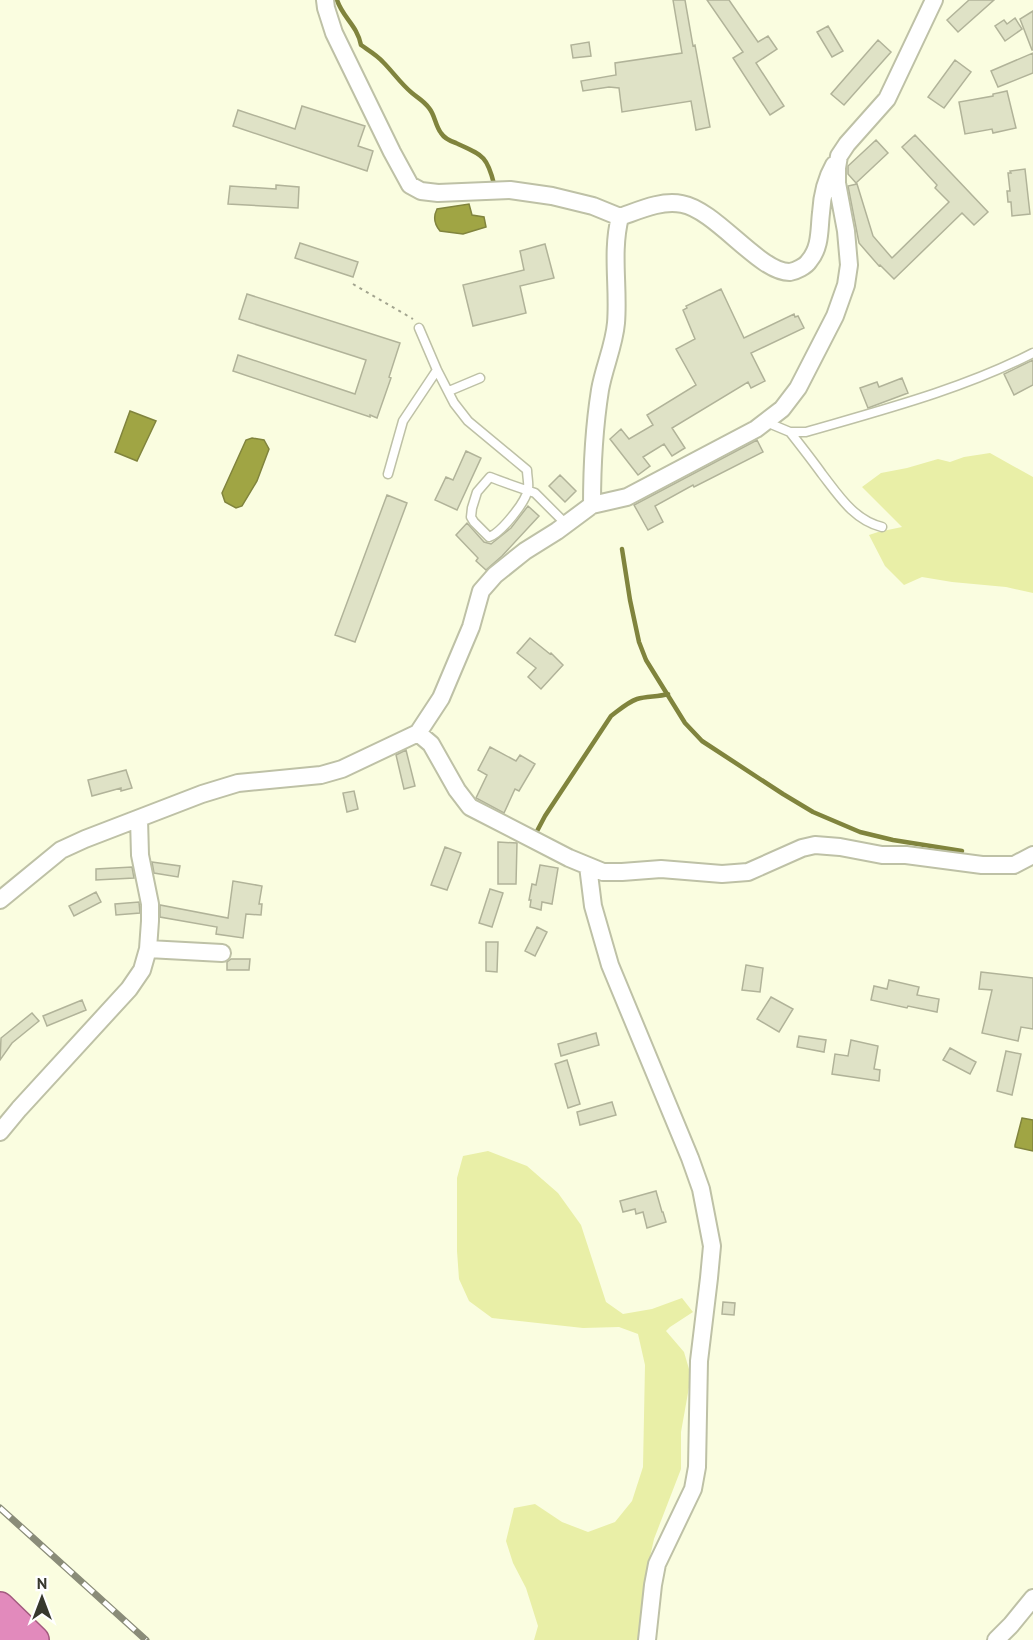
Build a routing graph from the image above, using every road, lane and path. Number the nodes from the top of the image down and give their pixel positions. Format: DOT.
graph roads {
  1 [pos="325,0"];
  2 [pos="934,0"];
  3 [pos="839,156"];
  4 [pos="620,217"];
  5 [pos="353,285"];
  6 [pos="419,328"];
  7 [pos="1033,353"];
  8 [pos="437,370"];
  9 [pos="480,378"];
  10 [pos="449,392"];
  11 [pos="765,422"];
  12 [pos="790,432"];
  13 [pos="388,474"];
  14 [pos="528,491"];
  15 [pos="592,505"];
  16 [pos="566,524"];
  17 [pos="882,527"];
  18 [pos="418,734"];
  19 [pos="139,819"];
  20 [pos="1033,855"];
  21 [pos="1014,865"];
  22 [pos="588,866"];
  23 [pos="1033,869"];
  24 [pos="0,900"];
  25 [pos="148,949"];
  26 [pos="222,954"];
  27 [pos="0,1132"];
  28 [pos="1033,1598"];
  29 [pos="0,1606"];
  30 [pos="0,1636"];
  31 [pos="4,1640"];
  32 [pos="35,1640"];
  33 [pos="647,1640"];
  34 [pos="996,1640"];
  1 -- 4 [label="street"];
  2 -- 3 [label="street"];
  3 -- 4 [label="street"];
  3 -- 11 [label="street"];
  4 -- 15 [label="street"];
  5 -- 6 [label="path"];
  6 -- 8 [label="lane"];
  7 -- 12 [label="lane"];
  8 -- 10 [label="lane"];
  8 -- 13 [label="lane"];
  9 -- 10 [label="lane"];
  10 -- 14 [label="lane"];
  11 -- 12 [label="lane"];
  11 -- 15 [label="street"];
  12 -- 17 [label="lane"];
  14 -- 14 [label="lane"];
  14 -- 16 [label="lane"];
  15 -- 16 [label="street"];
  16 -- 18 [label="street"];
  18 -- 19 [label="street"];
  18 -- 22 [label="street"];
  19 -- 24 [label="street"];
  19 -- 25 [label="street"];
  20 -- 21 [label="street"];
  21 -- 22 [label="street"];
  21 -- 23 [label="street"];
  22 -- 33 [label="street"];
  25 -- 26 [label="street"];
  25 -- 27 [label="street"];
  28 -- 34 [label="street"];
  29 -- 32 [label="highway"];
  30 -- 31 [label="highway"];
}
